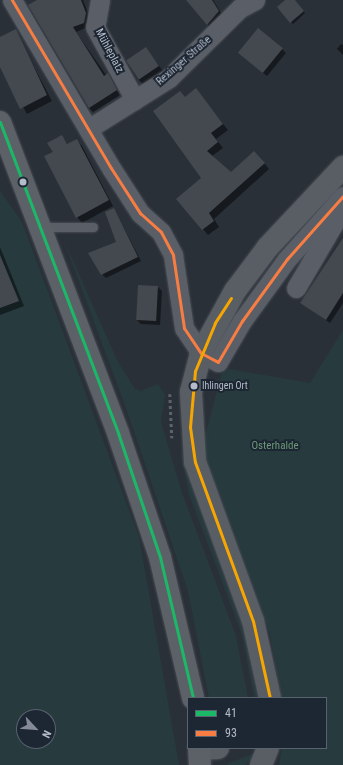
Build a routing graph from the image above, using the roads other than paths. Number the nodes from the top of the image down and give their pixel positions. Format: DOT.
graph roads {
  1 [pos="12,0"];
  2 [pos="100,0"];
  3 [pos="242,3"];
  4 [pos="135,100"];
  5 [pos="0,122"];
  6 [pos="88,129"];
  7 [pos="343,167"];
  8 [pos="343,196"];
  9 [pos="343,208"];
  10 [pos="41,227"];
  11 [pos="93,227"];
  12 [pos="296,288"];
  13 [pos="201,352"];
  14 [pos="193,697"];
  15 [pos="270,697"];
  16 [pos="268,749"];
  17 [pos="261,765"];
  1 -- 6 [label="street"];
  2 -- 4 [label="street, Mühleplatz"];
  3 -- 4 [label="street, Rexinger Straße"];
  4 -- 6 [label="street, Rexinger Straße"];
  5 -- 10 [label="main road"];
  6 -- 13 [label="street"];
  7 -- 13 [label="street"];
  8 -- 13 [label="street"];
  9 -- 12 [label="street"];
  10 -- 11 [label="lane"];
  10 -- 14 [label="main road"];
  13 -- 15 [label="street"];
  16 -- 17 [label="street"];
}
